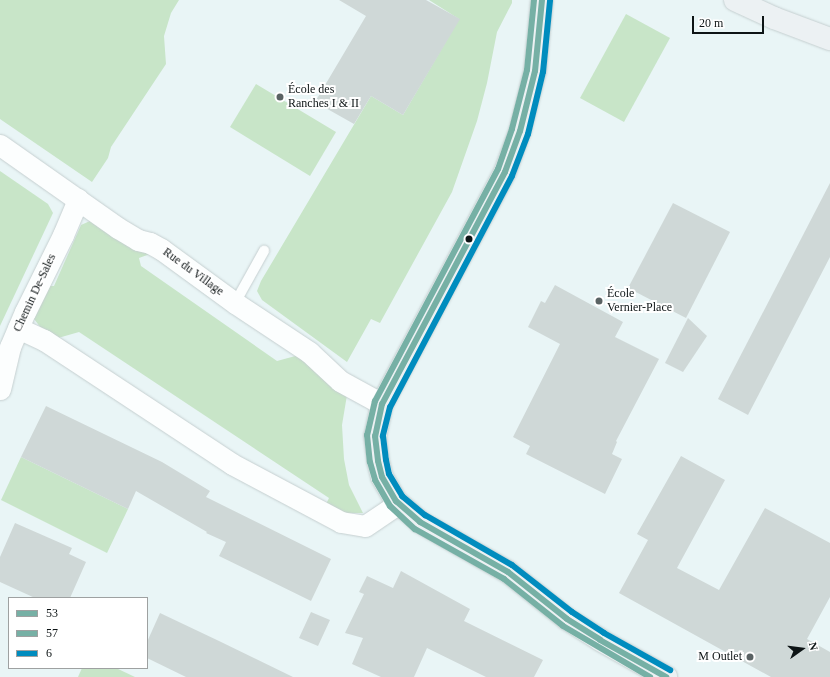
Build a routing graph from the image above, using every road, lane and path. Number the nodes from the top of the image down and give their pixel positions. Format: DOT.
graph roads {
  1 [pos="558,0"];
  2 [pos="735,0"];
  3 [pos="542,10"];
  4 [pos="830,39"];
  5 [pos="0,146"];
  6 [pos="78,199"];
  7 [pos="264,251"];
  8 [pos="235,303"];
  9 [pos="18,328"];
  10 [pos="0,388"];
  11 [pos="382,404"];
  12 [pos="398,504"];
  13 [pos="666,677"];
  1 -- 3 [label="street"];
  2 -- 4 [label="street"];
  3 -- 11 [label="street"];
  5 -- 6 [label="street, Rue du Village"];
  6 -- 8 [label="street, Rue du Village"];
  6 -- 9 [label="street, Chemin De-Sales"];
  7 -- 8 [label="lane"];
  8 -- 11 [label="street, Rue du Village"];
  9 -- 10 [label="street, Chemin De-Sales"];
  9 -- 12 [label="street"];
  11 -- 12 [label="street"];
  12 -- 13 [label="street"];
}
